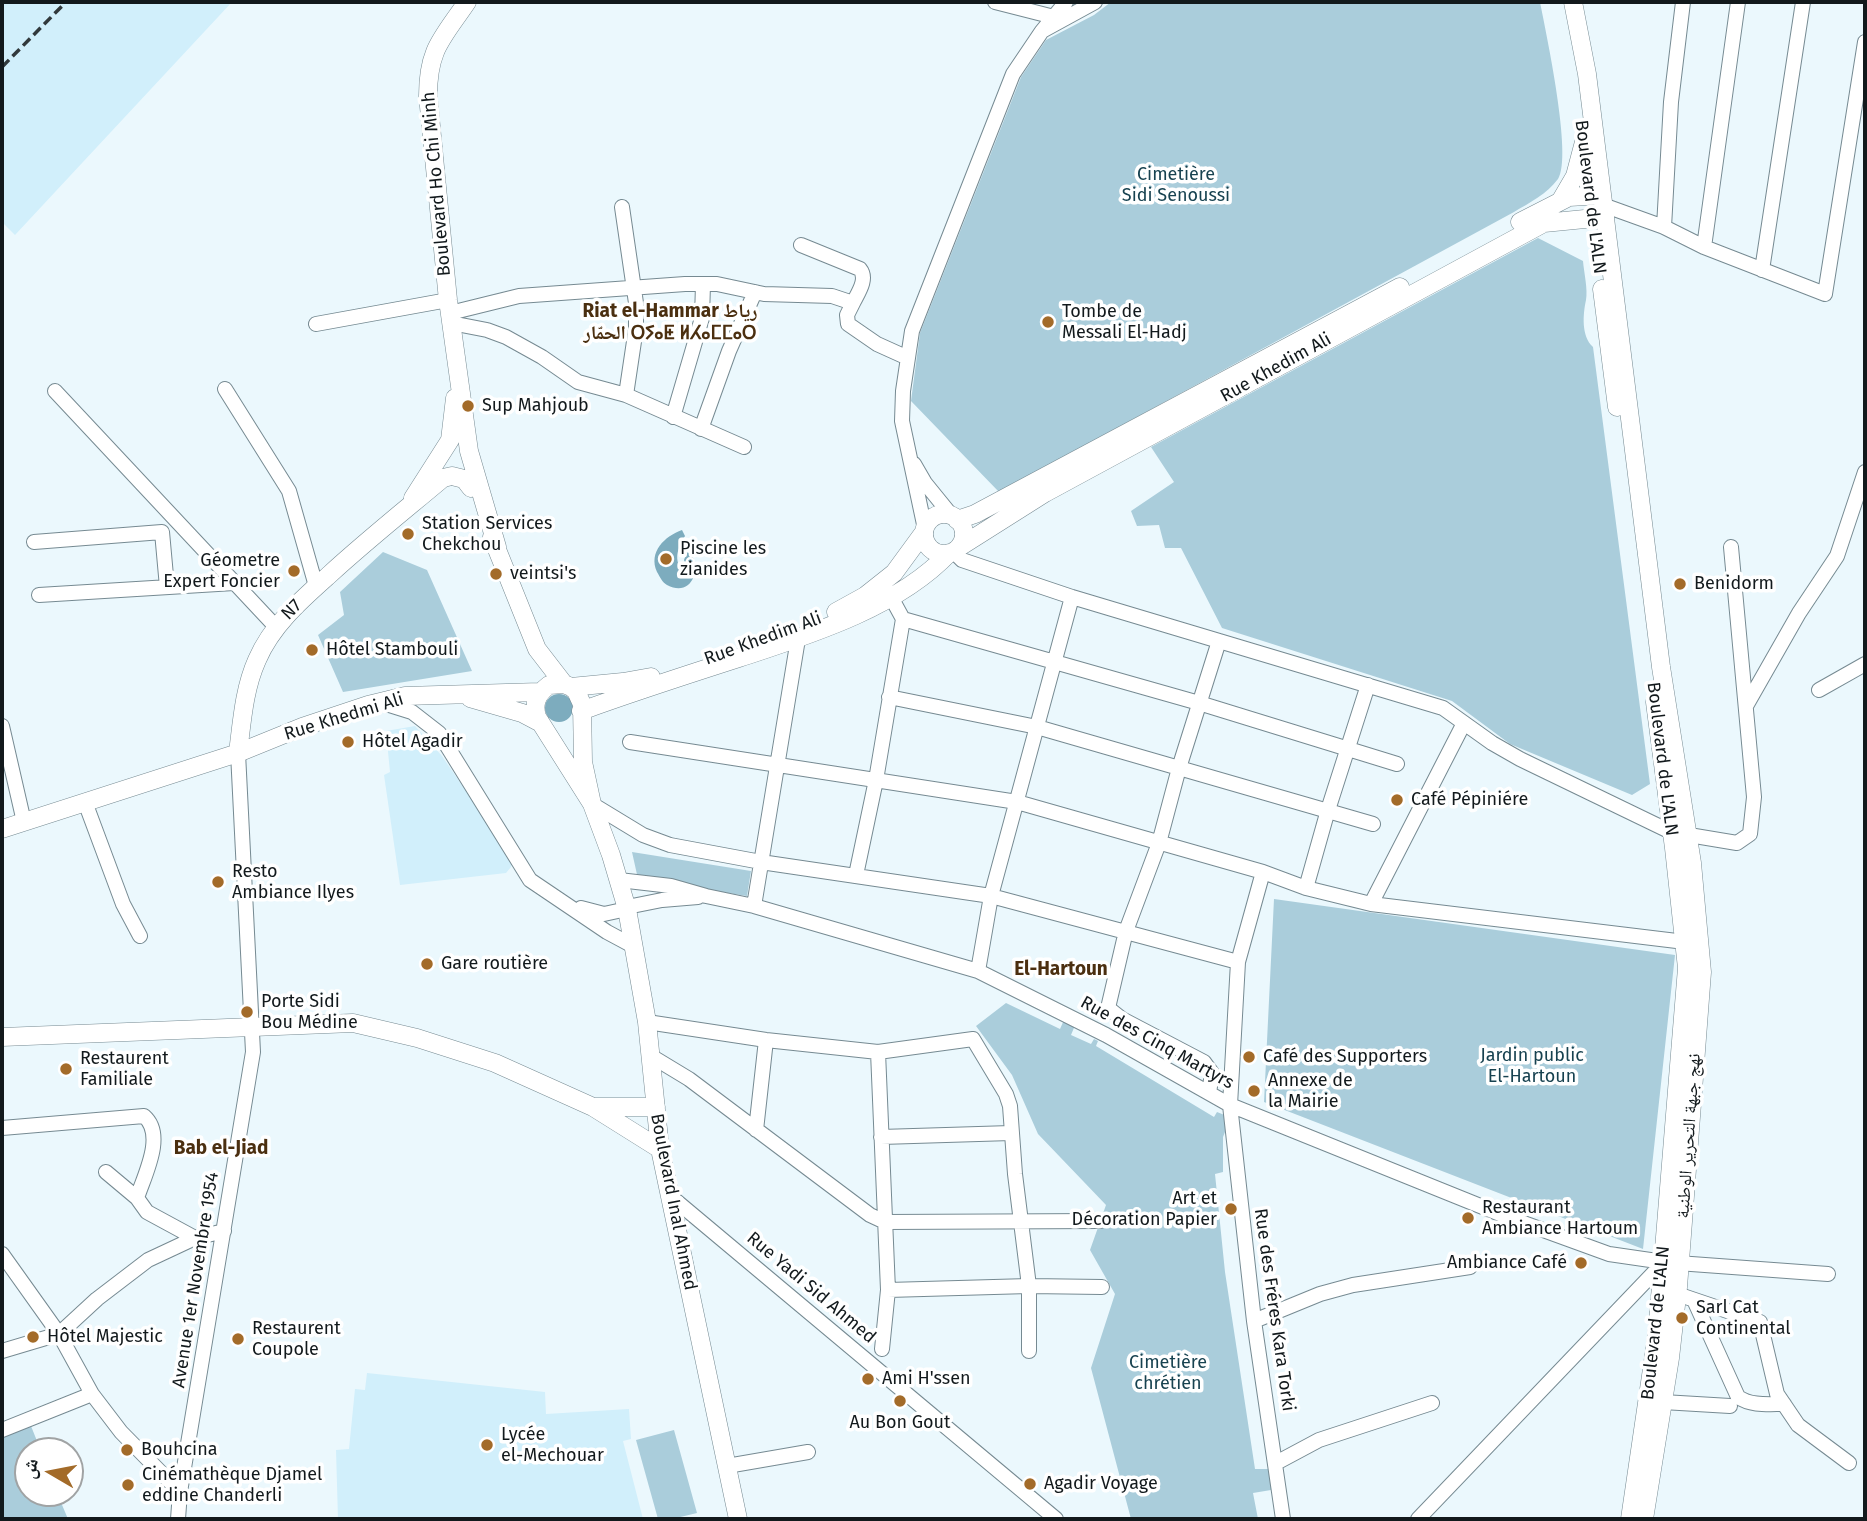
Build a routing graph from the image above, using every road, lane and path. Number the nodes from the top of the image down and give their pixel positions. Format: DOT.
graph roads {
  1 [pos="467,2"];
  2 [pos="995,2"];
  3 [pos="1066,2"];
  4 [pos="1096,2"];
  5 [pos="1560,2"];
  6 [pos="1573,2"];
  7 [pos="1683,2"];
  8 [pos="1738,2"];
  9 [pos="1803,2"];
  10 [pos="1054,17"];
  11 [pos="1042,31"];
  12 [pos="1865,42"];
  13 [pos="1584,142"];
  14 [pos="1561,200"];
  15 [pos="622,206"];
  16 [pos="1599,207"];
  17 [pos="1664,227"];
  18 [pos="801,245"];
  19 [pos="1704,247"];
  20 [pos="1762,270"];
  21 [pos="702,284"];
  22 [pos="635,288"];
  23 [pos="755,292"];
  24 [pos="853,303"];
  25 [pos="450,312"];
  26 [pos="316,324"];
  27 [pos="908,358"];
  28 [pos="458,376"];
  29 [pos="225,389"];
  30 [pos="55,391"];
  31 [pos="626,395"];
  32 [pos="673,417"];
  33 [pos="701,429"];
  34 [pos="744,447"];
  35 [pos="905,447"];
  36 [pos="465,452"];
  37 [pos="1865,472"];
  38 [pos="471,488"];
  39 [pos="409,504"];
  40 [pos="954,518"];
  41 [pos="175,520"];
  42 [pos="925,531"];
  43 [pos="162,532"];
  44 [pos="34,542"];
  45 [pos="497,547"];
  46 [pos="1731,547"];
  47 [pos="950,554"];
  48 [pos="234,583"];
  49 [pos="316,586"];
  50 [pos="167,587"];
  51 [pos="39,595"];
  52 [pos="891,597"];
  53 [pos="1072,597"];
  54 [pos="903,619"];
  55 [pos="276,627"];
  56 [pos="798,639"];
  57 [pos="1219,641"];
  58 [pos="537,649"];
  59 [pos="1054,663"];
  60 [pos="1865,664"];
  61 [pos="568,685"];
  62 [pos="1368,685"];
  63 [pos="1819,690"];
  64 [pos="541,691"];
  65 [pos="454,693"];
  66 [pos="889,697"];
  67 [pos="380,702"];
  68 [pos="1199,703"];
  69 [pos="1746,706"];
  70 [pos="581,713"];
  71 [pos="1464,723"];
  72 [pos="543,724"];
  73 [pos="2,726"];
  74 [pos="1037,727"];
  75 [pos="630,742"];
  76 [pos="1348,748"];
  77 [pos="238,754"];
  78 [pos="1397,764"];
  79 [pos="775,766"];
  80 [pos="1179,768"];
  81 [pos="876,780"];
  82 [pos="85,802"];
  83 [pos="1017,802"];
  84 [pos="592,804"];
  85 [pos="1328,810"];
  86 [pos="24,822"];
  87 [pos="1373,824"];
  88 [pos="2,829"];
  89 [pos="1679,834"];
  90 [pos="1159,843"];
  91 [pos="761,862"];
  92 [pos="1263,872"];
  93 [pos="856,875"];
  94 [pos="619,880"];
  95 [pos="1306,888"];
  96 [pos="706,896"];
  97 [pos="992,896"];
  98 [pos="567,902"];
  99 [pos="1371,904"];
  100 [pos="754,906"];
  101 [pos="627,908"];
  102 [pos="1126,932"];
  103 [pos="139,936"];
  104 [pos="1685,942"];
  105 [pos="635,947"];
  106 [pos="1238,962"];
  107 [pos="978,971"];
  108 [pos="647,1022"];
  109 [pos="253,1027"];
  110 [pos="2,1037"];
  111 [pos="766,1040"];
  112 [pos="878,1052"];
  113 [pos="651,1056"];
  114 [pos="1209,1093"];
  115 [pos="1230,1105"];
  116 [pos="593,1107"];
  117 [pos="656,1107"];
  118 [pos="2,1128"];
  119 [pos="756,1130"];
  120 [pos="1011,1133"];
  121 [pos="881,1137"];
  122 [pos="660,1149"];
  123 [pos="106,1172"];
  124 [pos="669,1195"];
  125 [pos="137,1198"];
  126 [pos="1021,1221"];
  127 [pos="1100,1221"];
  128 [pos="885,1222"];
  129 [pos="224,1231"];
  130 [pos="195,1238"];
  131 [pos="2,1254"];
  132 [pos="1672,1262"];
  133 [pos="1470,1267"];
  134 [pos="1828,1274"];
  135 [pos="1029,1286"];
  136 [pos="1102,1287"];
  137 [pos="888,1290"];
  138 [pos="1686,1297"];
  139 [pos="1254,1321"];
  140 [pos="59,1334"];
  141 [pos="882,1349"];
  142 [pos="2,1351"];
  143 [pos="1029,1351"];
  144 [pos="92,1394"];
  145 [pos="1663,1402"];
  146 [pos="1433,1403"];
  147 [pos="1784,1404"];
  148 [pos="1730,1406"];
  149 [pos="2,1430"];
  150 [pos="808,1452"];
  151 [pos="1276,1463"];
  152 [pos="1849,1463"];
  153 [pos="727,1466"];
  154 [pos="180,1492"];
  155 [pos="178,1519"];
  156 [pos="738,1519"];
  157 [pos="1056,1519"];
  158 [pos="1283,1519"];
  159 [pos="1418,1519"];
  160 [pos="1630,1519"];
  161 [pos="1644,1519"];
  1 -- 25 [label="main road, Boulevard Ho Chi Minh"];
  2 -- 10 [label="street"];
  3 -- 10 [label="street"];
  4 -- 11 [label="street"];
  5 -- 13 [label="main road, Boulevard de L'ALN"];
  6 -- 16 [label="main road, Boulevard de L'ALN"];
  7 -- 17 [label="street"];
  8 -- 19 [label="street"];
  9 -- 20 [label="street"];
  10 -- 11 [label="street"];
  11 -- 27 [label="street"];
  12 -- 20 [label="street"];
  13 -- 14 [label="main road"];
  13 -- 16 [label="main road, Boulevard de L'ALN"];
  14 -- 16 [label="main road, Rue Khedim Ali"];
  14 -- 40 [label="main road, Rue Khedim Ali"];
  15 -- 22 [label="street"];
  16 -- 17 [label="street"];
  16 -- 47 [label="main road, Rue Khedim Ali"];
  16 -- 89 [label="main road, Boulevard de L'ALN"];
  17 -- 19 [label="street"];
  18 -- 24 [label="street"];
  19 -- 20 [label="street"];
  21 -- 22 [label="street"];
  21 -- 23 [label="street"];
  21 -- 32 [label="street"];
  22 -- 25 [label="street"];
  22 -- 31 [label="street"];
  23 -- 24 [label="street"];
  23 -- 33 [label="street"];
  24 -- 27 [label="street"];
  25 -- 26 [label="street"];
  25 -- 28 [label="main road, Boulevard Ho Chi Minh"];
  25 -- 31 [label="street"];
  27 -- 35 [label="street"];
  28 -- 36 [label="main road"];
  28 -- 39 [label="main road"];
  29 -- 49 [label="street"];
  30 -- 41 [label="street"];
  31 -- 32 [label="street"];
  32 -- 33 [label="street"];
  33 -- 34 [label="street"];
  35 -- 40 [label="street"];
  35 -- 42 [label="street"];
  36 -- 38 [label="main road"];
  36 -- 39 [label="main road"];
  36 -- 45 [label="main road"];
  37 -- 69 [label="street"];
  38 -- 39 [label="main road"];
  38 -- 45 [label="main road"];
  39 -- 49 [label="main road, N7"];
  40 -- 42 [label="main road"];
  40 -- 47 [label="main road"];
  41 -- 43 [label="street"];
  41 -- 48 [label="street"];
  42 -- 47 [label="main road"];
  42 -- 61 [label="main road, Rue Khedim Ali"];
  43 -- 44 [label="street"];
  43 -- 50 [label="street"];
  45 -- 58 [label="main road"];
  46 -- 69 [label="street"];
  47 -- 52 [label="main road, Rue Khedim Ali"];
  47 -- 53 [label="street"];
  48 -- 50 [label="street"];
  48 -- 55 [label="street"];
  49 -- 55 [label="main road, N7"];
  50 -- 51 [label="street"];
  52 -- 54 [label="street"];
  52 -- 56 [label="main road, Rue Khedim Ali"];
  53 -- 57 [label="street"];
  53 -- 59 [label="street"];
  54 -- 59 [label="street"];
  54 -- 66 [label="street"];
  55 -- 77 [label="main road, N7"];
  56 -- 70 [label="main road, Rue Khedim Ali"];
  56 -- 79 [label="street"];
  57 -- 62 [label="street"];
  57 -- 68 [label="street"];
  58 -- 61 [label="main road"];
  58 -- 64 [label="main road"];
  59 -- 68 [label="street"];
  59 -- 74 [label="street"];
  60 -- 63 [label="street"];
  61 -- 64 [label="main road"];
  61 -- 70 [label="main road"];
  62 -- 71 [label="street"];
  62 -- 76 [label="street"];
  64 -- 65 [label="main road, Rue Khedmi Ali"];
  64 -- 72 [label="main road"];
  65 -- 67 [label="main road, Rue Khedmi Ali"];
  65 -- 72 [label="main road, Rue Khedmi Ali"];
  66 -- 74 [label="street"];
  66 -- 81 [label="street"];
  67 -- 77 [label="main road, Rue Khedmi Ali"];
  67 -- 98 [label="street"];
  68 -- 76 [label="street"];
  68 -- 80 [label="street"];
  69 -- 89 [label="street"];
  70 -- 72 [label="main road"];
  70 -- 84 [label="main road"];
  71 -- 89 [label="street"];
  71 -- 99 [label="street"];
  72 -- 84 [label="main road"];
  73 -- 86 [label="street"];
  74 -- 80 [label="street"];
  74 -- 83 [label="street"];
  75 -- 79 [label="street"];
  76 -- 78 [label="street"];
  76 -- 85 [label="street"];
  77 -- 82 [label="main road, Rue Khedmi Ali"];
  77 -- 109 [label="street, Avenue 1er Novembre 1954"];
  79 -- 81 [label="street"];
  79 -- 91 [label="street"];
  80 -- 85 [label="street"];
  80 -- 90 [label="street"];
  81 -- 83 [label="street"];
  81 -- 93 [label="street"];
  82 -- 86 [label="main road, Rue Khedmi Ali"];
  82 -- 103 [label="street"];
  83 -- 90 [label="street"];
  83 -- 97 [label="street"];
  84 -- 91 [label="street"];
  84 -- 94 [label="main road, Boulevard Inal Ahmed"];
  85 -- 87 [label="street"];
  85 -- 95 [label="street"];
  86 -- 88 [label="main road, Rue Khedmi Ali"];
  89 -- 104 [label="main road, Boulevard de L'ALN"];
  89 -- 132 [label="main road, نهج جبهة التحرير الوطنية"];
  90 -- 92 [label="street"];
  90 -- 102 [label="street"];
  91 -- 93 [label="street"];
  91 -- 100 [label="street"];
  92 -- 95 [label="street"];
  92 -- 106 [label="street, Rue des Fréres Kara Torki"];
  93 -- 97 [label="street"];
  94 -- 96 [label="street"];
  94 -- 101 [label="main road, Boulevard Inal Ahmed"];
  95 -- 99 [label="street"];
  96 -- 100 [label="street, Rue des Cinq Martyrs"];
  96 -- 101 [label="street"];
  97 -- 102 [label="street"];
  97 -- 107 [label="street"];
  98 -- 101 [label="street"];
  98 -- 105 [label="street"];
  99 -- 104 [label="street"];
  100 -- 107 [label="street, Rue des Cinq Martyrs"];
  101 -- 105 [label="main road, Boulevard Inal Ahmed"];
  102 -- 106 [label="street"];
  102 -- 114 [label="street"];
  104 -- 132 [label="main road, Boulevard de L'ALN"];
  105 -- 108 [label="main road, Boulevard Inal Ahmed"];
  106 -- 115 [label="street, Rue des Fréres Kara Torki"];
  107 -- 114 [label="street, Rue des Cinq Martyrs"];
  108 -- 111 [label="street"];
  108 -- 113 [label="main road, Boulevard Inal Ahmed"];
  109 -- 110 [label="main road"];
  109 -- 116 [label="main road"];
  109 -- 129 [label="street, Avenue 1er Novembre 1954"];
  111 -- 112 [label="street"];
  111 -- 119 [label="street"];
  112 -- 120 [label="street"];
  112 -- 121 [label="street"];
  113 -- 117 [label="main road, Boulevard Inal Ahmed"];
  113 -- 119 [label="street"];
  114 -- 115 [label="street, Rue des Cinq Martyrs"];
  115 -- 132 [label="street, Rue des Cinq Martyrs"];
  115 -- 139 [label="street, Rue des Fréres Kara Torki"];
  116 -- 117 [label="main road"];
  116 -- 122 [label="main road"];
  117 -- 122 [label="main road, Boulevard Inal Ahmed"];
  118 -- 125 [label="street"];
  119 -- 128 [label="street"];
  120 -- 121 [label="street"];
  120 -- 126 [label="street"];
  121 -- 128 [label="street"];
  122 -- 124 [label="main road, Boulevard Inal Ahmed"];
  123 -- 125 [label="street"];
  124 -- 153 [label="main road, Boulevard Inal Ahmed"];
  124 -- 157 [label="street, Rue Yadi Sid Ahmed"];
  125 -- 130 [label="street"];
  126 -- 127 [label="street"];
  126 -- 128 [label="street"];
  126 -- 135 [label="street"];
  128 -- 137 [label="street"];
  129 -- 130 [label="street"];
  129 -- 154 [label="street, Avenue 1er Novembre 1954"];
  130 -- 140 [label="street"];
  131 -- 140 [label="street"];
  132 -- 134 [label="street, Rue des Cinq Martyrs"];
  132 -- 138 [label="main road, نهج جبهة التحرير الوطنية"];
  132 -- 159 [label="street"];
  132 -- 160 [label="main road, Boulevard de L'ALN"];
  133 -- 139 [label="street"];
  135 -- 136 [label="street"];
  135 -- 137 [label="street"];
  135 -- 143 [label="street"];
  137 -- 141 [label="street"];
  138 -- 145 [label="main road, نهج جبهة التحرير الوطنية"];
  138 -- 147 [label="street"];
  138 -- 147 [label="street"];
  139 -- 151 [label="street, Rue des Fréres Kara Torki"];
  140 -- 142 [label="street"];
  140 -- 144 [label="street"];
  144 -- 149 [label="street"];
  144 -- 154 [label="street"];
  145 -- 148 [label="street"];
  145 -- 161 [label="main road, نهج جبهة التحرير الوطنية"];
  146 -- 151 [label="street"];
  147 -- 152 [label="street"];
  150 -- 153 [label="street"];
  151 -- 158 [label="street, Rue des Fréres Kara Torki"];
  153 -- 156 [label="main road, Boulevard Inal Ahmed"];
  154 -- 155 [label="street, Avenue 1er Novembre 1954"];
}
